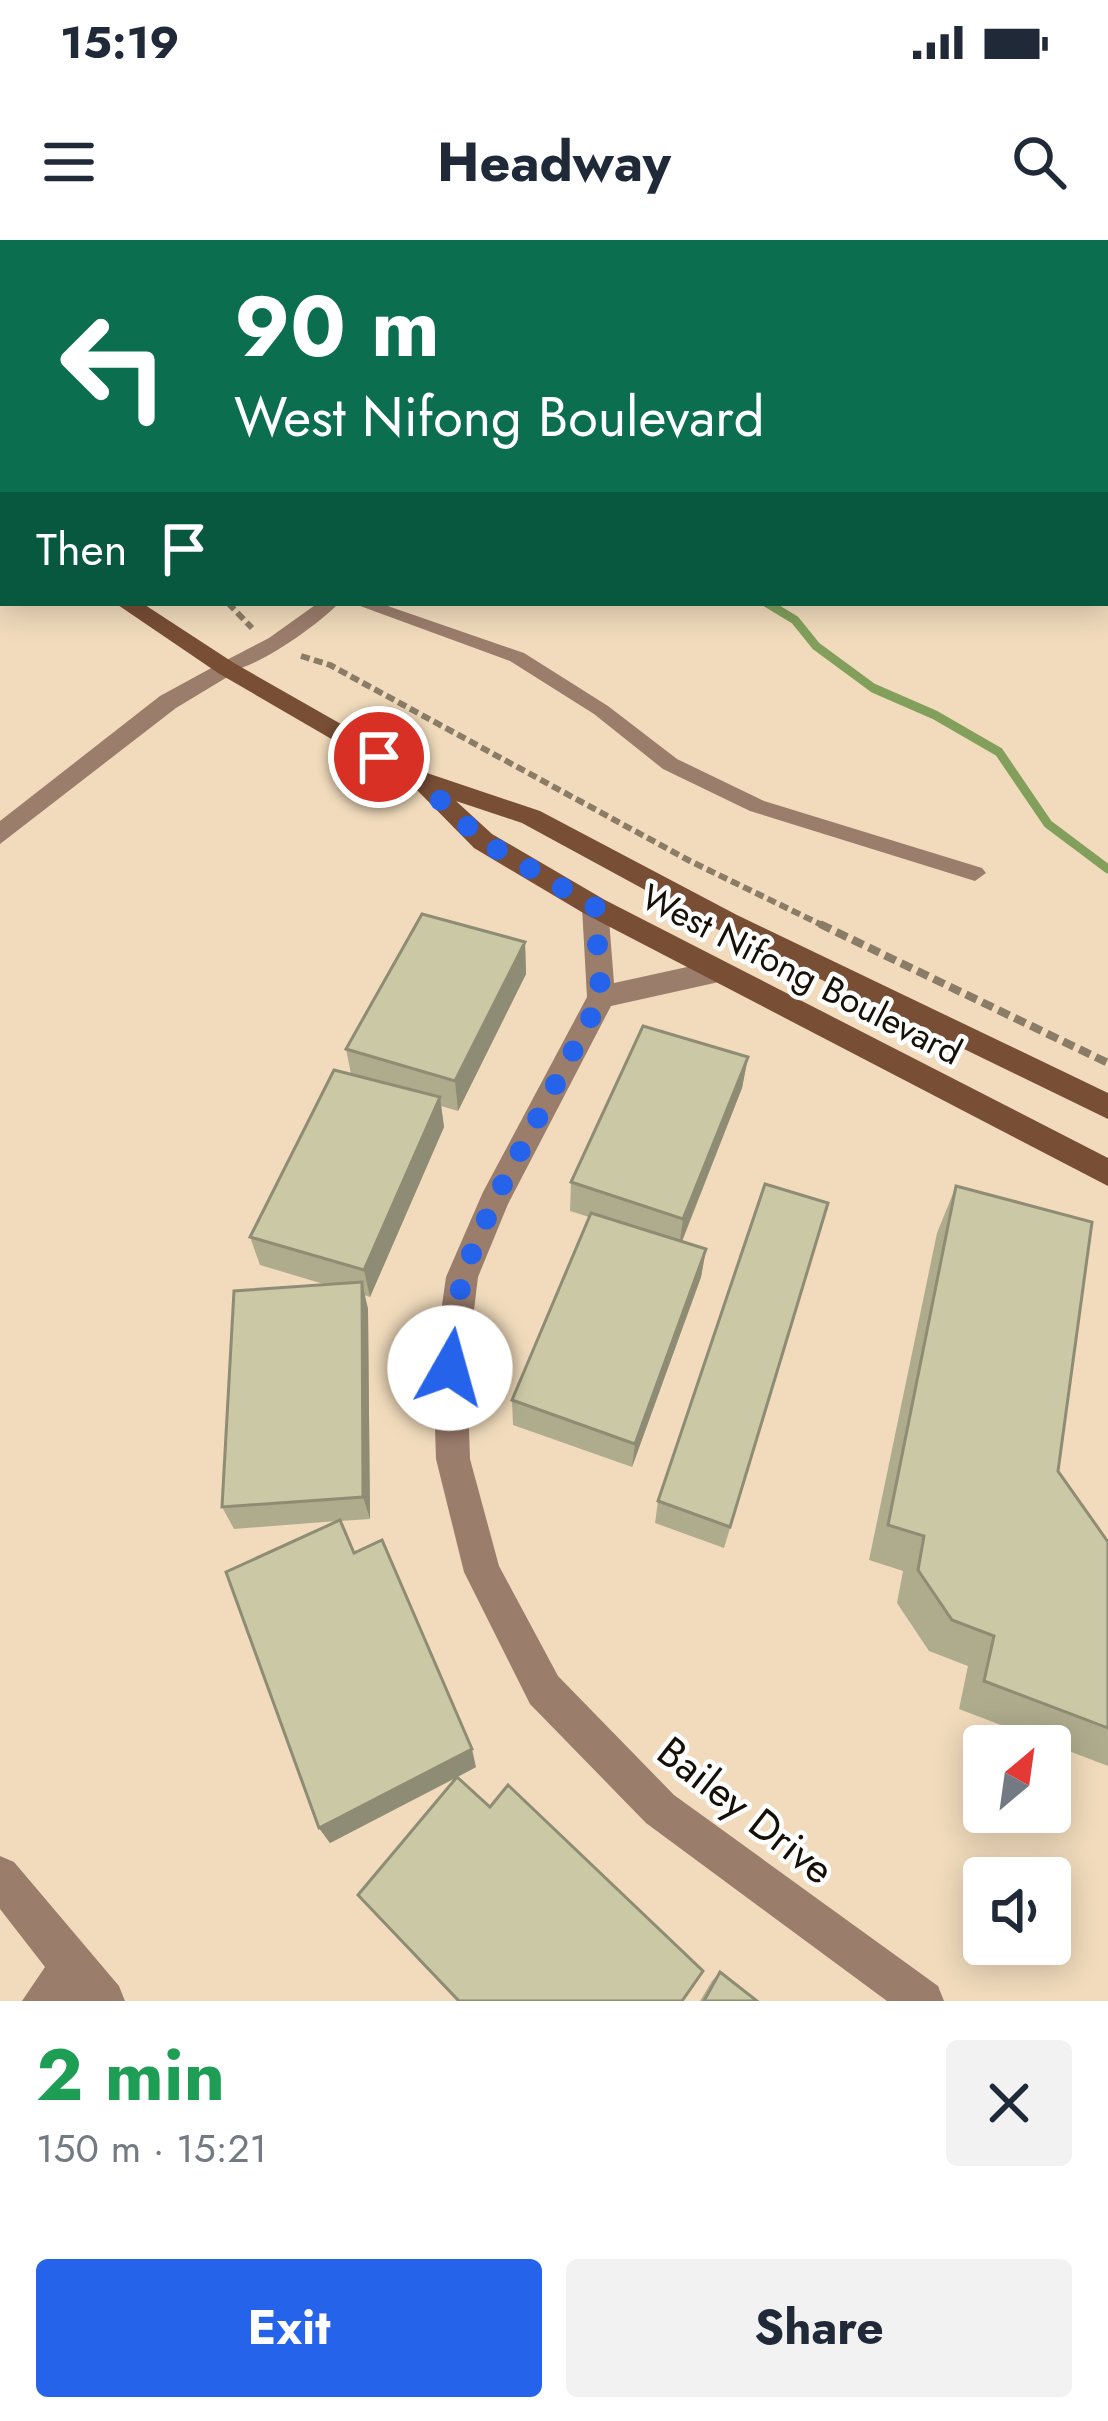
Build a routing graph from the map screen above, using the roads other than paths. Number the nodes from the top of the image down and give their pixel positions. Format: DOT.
graph roads {
  1 [pos="131,606"];
  2 [pos="326,606"];
  3 [pos="370,606"];
  4 [pos="226,668"];
  5 [pos="418,779"];
  6 [pos="0,836"];
  7 [pos="975,873"];
  8 [pos="595,907"];
  9 [pos="719,971"];
  10 [pos="601,998"];
  11 [pos="1108,1107"];
  12 [pos="1108,1173"];
  13 [pos="0,1876"];
  14 [pos="72,1968"];
  15 [pos="43,2001"];
  16 [pos="104,2001"];
  17 [pos="923,2001"];
  1 -- 4 [label="main road, West Nifong Boulevard"];
  2 -- 4 [label="lane"];
  3 -- 7 [label="lane"];
  4 -- 5 [label="main road, West Nifong Boulevard"];
  4 -- 6 [label="street"];
  5 -- 8 [label="main road, West Nifong Boulevard"];
  5 -- 11 [label="main road, West Nifong Boulevard"];
  8 -- 9 [label="main road, West Nifong Boulevard"];
  8 -- 10 [label="street"];
  9 -- 10 [label="street"];
  9 -- 12 [label="main road, West Nifong Boulevard"];
  10 -- 17 [label="street, Bailey Drive"];
  13 -- 14 [label="street"];
  14 -- 15 [label="street"];
  14 -- 16 [label="street"];
}
